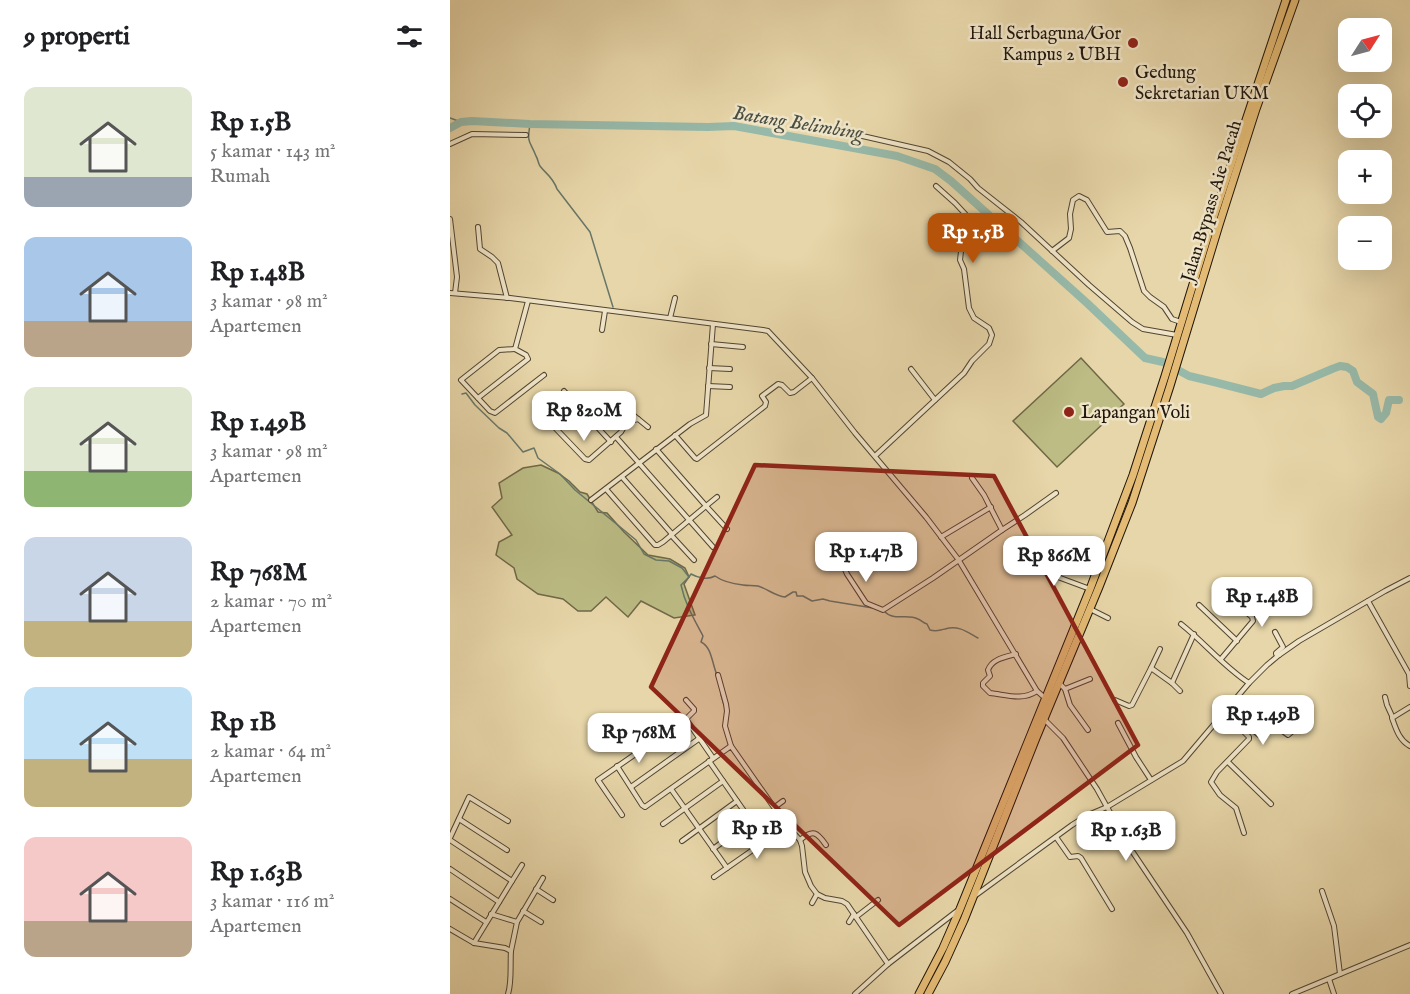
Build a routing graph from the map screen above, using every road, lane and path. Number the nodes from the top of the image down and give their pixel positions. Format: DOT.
graph roads {
  1 [pos="1286,0"];
  2 [pos="1294,0"];
  3 [pos="845,132"];
  4 [pos="526,135"];
  5 [pos="450,144"];
  6 [pos="936,186"];
  7 [pos="450,219"];
  8 [pos="477,227"];
  9 [pos="1052,250"];
  10 [pos="453,293"];
  11 [pos="507,298"];
  12 [pos="675,298"];
  13 [pos="528,301"];
  14 [pos="605,310"];
  15 [pos="670,318"];
  16 [pos="1181,322"];
  17 [pos="713,324"];
  18 [pos="602,330"];
  19 [pos="1176,337"];
  20 [pos="711,344"];
  21 [pos="743,347"];
  22 [pos="515,349"];
  23 [pos="710,368"];
  24 [pos="730,369"];
  25 [pos="911,369"];
  26 [pos="544,375"];
  27 [pos="812,378"];
  28 [pos="708,386"];
  29 [pos="730,387"];
  30 [pos="564,390"];
  31 [pos="478,398"];
  32 [pos="935,400"];
  33 [pos="539,411"];
  34 [pos="638,419"];
  35 [pos="625,423"];
  36 [pos="648,427"];
  37 [pos="675,435"];
  38 [pos="616,437"];
  39 [pos="611,442"];
  40 [pos="656,449"];
  41 [pos="875,456"];
  42 [pos="638,463"];
  43 [pos="622,477"];
  44 [pos="972,478"];
  45 [pos="606,489"];
  46 [pos="1056,493"];
  47 [pos="717,497"];
  48 [pos="591,500"];
  49 [pos="706,506"];
  50 [pos="991,507"];
  51 [pos="690,520"];
  52 [pos="727,529"];
  53 [pos="1002,530"];
  54 [pos="671,535"];
  55 [pos="940,537"];
  56 [pos="713,547"];
  57 [pos="958,559"];
  58 [pos="694,560"];
  59 [pos="1040,562"];
  60 [pos="842,563"];
  61 [pos="1410,578"];
  62 [pos="1090,589"];
  63 [pos="1228,597"];
  64 [pos="1368,601"];
  65 [pos="1199,605"];
  66 [pos="1090,609"];
  67 [pos="1082,617"];
  68 [pos="1108,618"];
  69 [pos="1181,624"];
  70 [pos="1275,632"];
  71 [pos="1194,634"];
  72 [pos="1237,641"];
  73 [pos="1160,649"];
  74 [pos="1016,654"];
  75 [pos="1279,655"];
  76 [pos="1221,659"];
  77 [pos="1151,668"];
  78 [pos="718,675"];
  79 [pos="1090,680"];
  80 [pos="1172,683"];
  81 [pos="1249,683"];
  82 [pos="1062,686"];
  83 [pos="1410,686"];
  84 [pos="1037,691"];
  85 [pos="1180,691"];
  86 [pos="1385,697"];
  87 [pos="1045,698"];
  88 [pos="686,699"];
  89 [pos="1115,700"];
  90 [pos="1410,707"];
  91 [pos="1227,709"];
  92 [pos="1392,717"];
  93 [pos="686,719"];
  94 [pos="1044,720"];
  95 [pos="1118,723"];
  96 [pos="1243,723"];
  97 [pos="1299,726"];
  98 [pos="1088,730"];
  99 [pos="700,738"];
  100 [pos="731,746"];
  101 [pos="1410,746"];
  102 [pos="711,760"];
  103 [pos="1228,762"];
  104 [pos="617,766"];
  105 [pos="1151,780"];
  106 [pos="723,781"];
  107 [pos="631,787"];
  108 [pos="671,789"];
  109 [pos="737,801"];
  110 [pos="783,801"];
  111 [pos="1271,804"];
  112 [pos="775,807"];
  113 [pos="1107,807"];
  114 [pos="685,808"];
  115 [pos="622,815"];
  116 [pos="459,819"];
  117 [pos="508,821"];
  118 [pos="751,821"];
  119 [pos="663,824"];
  120 [pos="787,826"];
  121 [pos="699,829"];
  122 [pos="1244,833"];
  123 [pos="1056,837"];
  124 [pos="450,839"];
  125 [pos="800,840"];
  126 [pos="681,841"];
  127 [pos="765,841"];
  128 [pos="826,845"];
  129 [pos="713,849"];
  130 [pos="507,850"];
  131 [pos="522,866"];
  132 [pos="450,868"];
  133 [pos="727,868"];
  134 [pos="714,877"];
  135 [pos="543,878"];
  136 [pos="512,881"];
  137 [pos="536,889"];
  138 [pos="1322,891"];
  139 [pos="817,894"];
  140 [pos="972,898"];
  141 [pos="450,899"];
  142 [pos="553,900"];
  143 [pos="878,900"];
  144 [pos="499,902"];
  145 [pos="812,903"];
  146 [pos="960,909"];
  147 [pos="1112,909"];
  148 [pos="523,911"];
  149 [pos="491,914"];
  150 [pos="855,916"];
  151 [pos="486,922"];
  152 [pos="517,922"];
  153 [pos="541,922"];
  154 [pos="849,922"];
  155 [pos="957,926"];
  156 [pos="450,929"];
  157 [pos="474,943"];
  158 [pos="1410,945"];
  159 [pos="511,951"];
  160 [pos="888,964"];
  161 [pos="1340,974"];
  162 [pos="1329,979"];
  163 [pos="508,994"];
  164 [pos="855,994"];
  165 [pos="919,994"];
  166 [pos="928,994"];
  167 [pos="1221,994"];
  168 [pos="1292,994"];
  169 [pos="1334,994"];
  1 -- 16 [label="highway"];
  2 -- 66 [label="highway, Jalan Bypass Aie Pacah"];
  3 -- 9 [label="street"];
  4 -- 5 [label="street"];
  6 -- 32 [label="street"];
  7 -- 10 [label="street"];
  8 -- 11 [label="street"];
  9 -- 16 [label="street"];
  9 -- 19 [label="street"];
  10 -- 11 [label="street"];
  11 -- 13 [label="street"];
  12 -- 15 [label="street"];
  13 -- 14 [label="street"];
  13 -- 22 [label="street"];
  14 -- 15 [label="street"];
  14 -- 18 [label="street"];
  15 -- 17 [label="street"];
  16 -- 19 [label="highway"];
  17 -- 20 [label="street"];
  17 -- 27 [label="street"];
  19 -- 62 [label="highway"];
  20 -- 21 [label="street"];
  20 -- 23 [label="street"];
  22 -- 31 [label="street"];
  22 -- 31 [label="street"];
  23 -- 24 [label="street"];
  23 -- 28 [label="street"];
  25 -- 32 [label="street"];
  26 -- 31 [label="street"];
  27 -- 37 [label="street"];
  27 -- 41 [label="street"];
  28 -- 29 [label="street"];
  28 -- 37 [label="street"];
  30 -- 39 [label="street"];
  32 -- 41 [label="street"];
  33 -- 39 [label="street"];
  34 -- 35 [label="street"];
  34 -- 35 [label="street"];
  34 -- 36 [label="street"];
  35 -- 38 [label="street"];
  37 -- 40 [label="street"];
  38 -- 39 [label="street"];
  38 -- 42 [label="street"];
  40 -- 42 [label="street"];
  40 -- 49 [label="street"];
  41 -- 55 [label="street"];
  42 -- 43 [label="street"];
  42 -- 51 [label="street"];
  43 -- 45 [label="street"];
  43 -- 54 [label="street"];
  44 -- 50 [label="street"];
  45 -- 48 [label="street"];
  45 -- 54 [label="street"];
  46 -- 53 [label="street"];
  47 -- 49 [label="street"];
  49 -- 51 [label="street"];
  49 -- 52 [label="street"];
  50 -- 53 [label="street"];
  50 -- 55 [label="street"];
  51 -- 54 [label="street"];
  51 -- 56 [label="street"];
  53 -- 57 [label="street"];
  54 -- 58 [label="street"];
  55 -- 57 [label="street"];
  57 -- 60 [label="street"];
  57 -- 74 [label="street"];
  59 -- 62 [label="street"];
  61 -- 64 [label="street"];
  62 -- 67 [label="highway"];
  63 -- 72 [label="street"];
  64 -- 75 [label="street"];
  64 -- 83 [label="street"];
  65 -- 72 [label="street"];
  66 -- 67 [label="highway, Jalan Bypass Aie Pacah"];
  66 -- 68 [label="street"];
  67 -- 82 [label="highway"];
  67 -- 87 [label="highway"];
  69 -- 71 [label="street"];
  70 -- 75 [label="street"];
  71 -- 76 [label="street"];
  71 -- 80 [label="street"];
  72 -- 76 [label="street"];
  73 -- 77 [label="street"];
  74 -- 84 [label="street"];
  74 -- 84 [label="street"];
  75 -- 81 [label="street"];
  76 -- 81 [label="street"];
  77 -- 80 [label="street"];
  77 -- 89 [label="street"];
  78 -- 100 [label="street"];
  79 -- 82 [label="street"];
  80 -- 85 [label="street"];
  81 -- 91 [label="street"];
  82 -- 94 [label="highway"];
  82 -- 98 [label="street"];
  84 -- 87 [label="street"];
  86 -- 92 [label="street"];
  87 -- 146 [label="highway"];
  88 -- 93 [label="street"];
  90 -- 92 [label="street"];
  91 -- 96 [label="street"];
  91 -- 105 [label="street"];
  92 -- 101 [label="street"];
  93 -- 99 [label="street"];
  93 -- 104 [label="street"];
  94 -- 113 [label="street"];
  94 -- 140 [label="highway"];
  95 -- 105 [label="street"];
  96 -- 97 [label="street"];
  96 -- 103 [label="street"];
  99 -- 102 [label="street"];
  99 -- 107 [label="street"];
  100 -- 102 [label="street"];
  100 -- 112 [label="street"];
  102 -- 106 [label="street"];
  102 -- 108 [label="street"];
  103 -- 111 [label="street"];
  103 -- 122 [label="street"];
  104 -- 107 [label="street"];
  104 -- 115 [label="street"];
  105 -- 113 [label="street"];
  106 -- 109 [label="street"];
  106 -- 114 [label="street"];
  107 -- 108 [label="street"];
  108 -- 114 [label="street"];
  109 -- 118 [label="street"];
  109 -- 121 [label="street"];
  110 -- 112 [label="street"];
  112 -- 120 [label="street"];
  113 -- 123 [label="street"];
  113 -- 167 [label="street"];
  114 -- 119 [label="street"];
  114 -- 121 [label="street"];
  116 -- 117 [label="street"];
  116 -- 124 [label="street"];
  116 -- 130 [label="street"];
  118 -- 127 [label="street"];
  118 -- 129 [label="street"];
  120 -- 125 [label="street"];
  120 -- 127 [label="street"];
  121 -- 126 [label="street"];
  121 -- 129 [label="street"];
  123 -- 140 [label="street"];
  123 -- 147 [label="street"];
  124 -- 136 [label="street"];
  125 -- 128 [label="street"];
  125 -- 139 [label="street"];
  127 -- 133 [label="street"];
  129 -- 133 [label="street"];
  131 -- 136 [label="street"];
  132 -- 144 [label="street"];
  133 -- 134 [label="street"];
  135 -- 137 [label="street"];
  136 -- 144 [label="street"];
  137 -- 142 [label="street"];
  137 -- 148 [label="street"];
  138 -- 161 [label="street"];
  139 -- 145 [label="street"];
  139 -- 150 [label="street"];
  140 -- 146 [label="street"];
  140 -- 155 [label="highway"];
  141 -- 151 [label="street"];
  143 -- 150 [label="street"];
  144 -- 149 [label="street"];
  146 -- 155 [label="highway"];
  146 -- 160 [label="street"];
  148 -- 152 [label="street"];
  148 -- 153 [label="street"];
  149 -- 151 [label="street"];
  149 -- 152 [label="street"];
  150 -- 154 [label="street"];
  150 -- 160 [label="street"];
  151 -- 157 [label="street"];
  152 -- 159 [label="street"];
  155 -- 165 [label="highway"];
  155 -- 166 [label="highway"];
  156 -- 157 [label="street"];
  157 -- 159 [label="street"];
  158 -- 161 [label="street"];
  159 -- 163 [label="street"];
  160 -- 164 [label="street"];
  161 -- 162 [label="street"];
  162 -- 168 [label="street"];
  162 -- 169 [label="street"];
}
